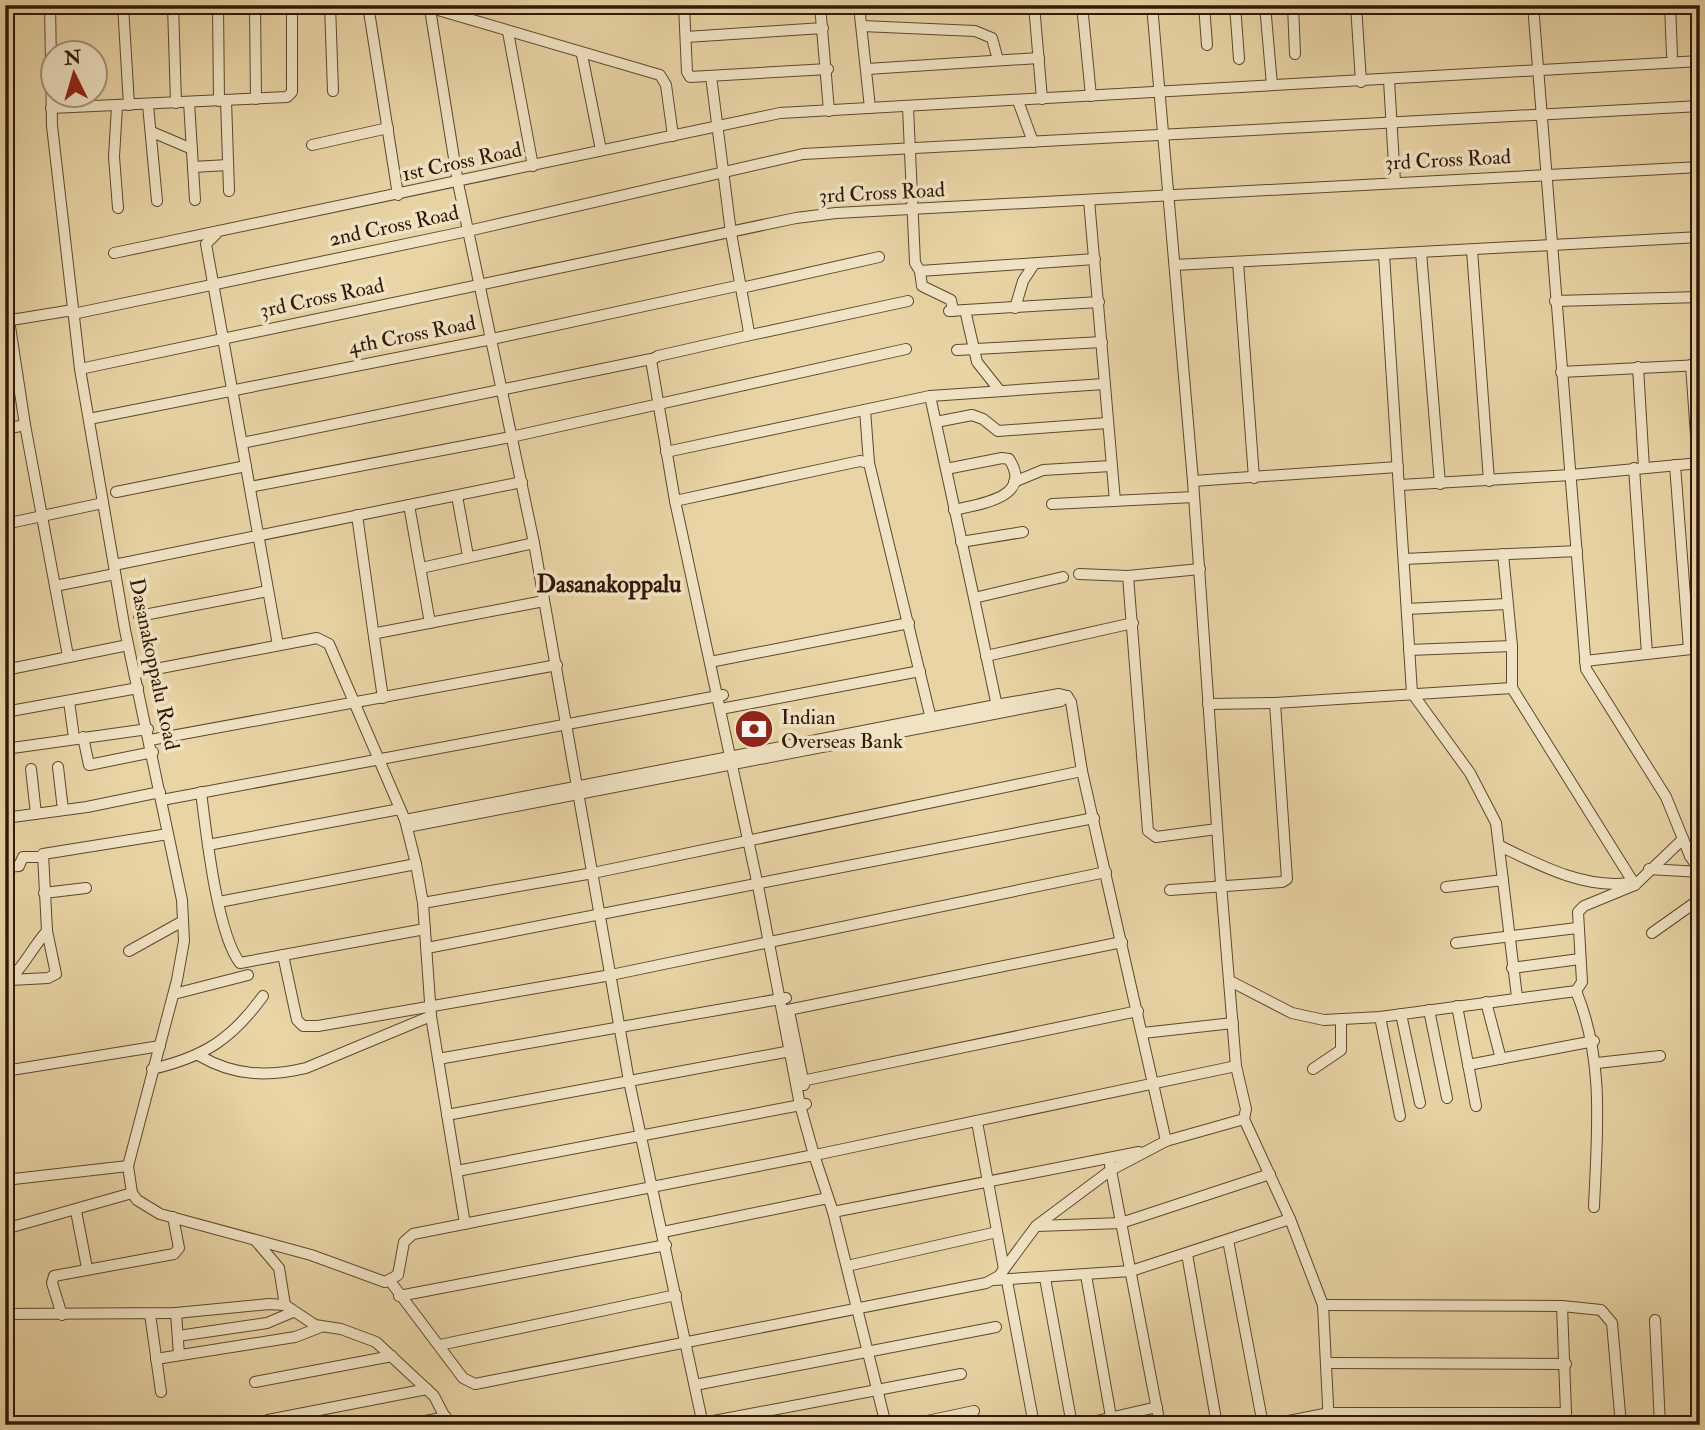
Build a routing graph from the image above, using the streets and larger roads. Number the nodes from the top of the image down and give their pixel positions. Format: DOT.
graph roads {
  1 [pos="50,5"];
  2 [pos="123,5"];
  3 [pos="173,5"];
  4 [pos="218,5"];
  5 [pos="255,5"];
  6 [pos="292,5"];
  7 [pos="330,5"];
  8 [pos="368,5"];
  9 [pos="684,5"];
  10 [pos="820,5"];
  11 [pos="1034,5"];
  12 [pos="1082,5"];
  13 [pos="1152,5"];
  14 [pos="1205,5"];
  15 [pos="1235,5"];
  16 [pos="1265,5"];
  17 [pos="1293,5"];
  18 [pos="1356,5"];
  19 [pos="1533,5"];
  20 [pos="1670,5"];
  21 [pos="859,6"];
  22 [pos="426,7"];
  23 [pos="862,26"];
  24 [pos="823,28"];
  25 [pos="508,32"];
  26 [pos="685,37"];
  27 [pos="50,38"];
  28 [pos="1207,45"];
  29 [pos="1295,54"];
  30 [pos="582,55"];
  31 [pos="1672,55"];
  32 [pos="1039,58"];
  33 [pos="1239,59"];
  34 [pos="998,60"];
  35 [pos="1700,61"];
  36 [pos="828,69"];
  37 [pos="867,69"];
  38 [pos="1540,72"];
  39 [pos="711,76"];
  40 [pos="1389,80"];
  41 [pos="1361,82"];
  42 [pos="1272,85"];
  43 [pos="333,91"];
  44 [pos="1160,92"];
  45 [pos="1091,96"];
  46 [pos="256,99"];
  47 [pos="1042,99"];
  48 [pos="223,101"];
  49 [pos="1018,101"];
  50 [pos="176,103"];
  51 [pos="189,103"];
  52 [pos="148,105"];
  53 [pos="108,106"];
  54 [pos="117,106"];
  55 [pos="129,106"];
  56 [pos="1700,106"];
  57 [pos="908,107"];
  58 [pos="51,108"];
  59 [pos="870,108"];
  60 [pos="829,111"];
  61 [pos="1543,114"];
  62 [pos="1392,123"];
  63 [pos="716,127"];
  64 [pos="388,128"];
  65 [pos="152,132"];
  66 [pos="1164,135"];
  67 [pos="673,136"];
  68 [pos="1033,142"];
  69 [pos="312,145"];
  70 [pos="192,149"];
  71 [pos="909,149"];
  72 [pos="601,150"];
  73 [pos="228,165"];
  74 [pos="533,166"];
  75 [pos="193,167"];
  76 [pos="1700,167"];
  77 [pos="722,172"];
  78 [pos="1547,175"];
  79 [pos="1395,182"];
  80 [pos="458,183"];
  81 [pos="229,191"];
  82 [pos="398,195"];
  83 [pos="1168,196"];
  84 [pos="195,200"];
  85 [pos="1089,200"];
  86 [pos="157,201"];
  87 [pos="118,208"];
  88 [pos="912,212"];
  89 [pos="468,231"];
  90 [pos="731,233"];
  91 [pos="216,234"];
  92 [pos="1700,237"];
  93 [pos="1552,246"];
  94 [pos="1472,250"];
  95 [pos="1420,252"];
  96 [pos="114,253"];
  97 [pos="1384,254"];
  98 [pos="879,257"];
  99 [pos="1095,259"];
  100 [pos="1238,262"];
  101 [pos="1034,264"];
  102 [pos="1175,265"];
  103 [pos="920,271"];
  104 [pos="481,284"];
  105 [pos="212,285"];
  106 [pos="741,286"];
  107 [pos="1700,297"];
  108 [pos="908,301"];
  109 [pos="1555,301"];
  110 [pos="1099,302"];
  111 [pos="1015,308"];
  112 [pos="965,310"];
  113 [pos="73,312"];
  114 [pos="7,321"];
  115 [pos="746,336"];
  116 [pos="222,339"];
  117 [pos="492,339"];
  118 [pos="1102,342"];
  119 [pos="974,348"];
  120 [pos="906,349"];
  121 [pos="957,350"];
  122 [pos="651,359"];
  123 [pos="1696,365"];
  124 [pos="1638,367"];
  125 [pos="80,369"];
  126 [pos="1561,372"];
  127 [pos="1104,384"];
  128 [pos="503,389"];
  129 [pos="232,391"];
  130 [pos="1000,391"];
  131 [pos="930,397"];
  132 [pos="661,405"];
  133 [pos="865,410"];
  134 [pos="89,419"];
  135 [pos="936,422"];
  136 [pos="1107,423"];
  137 [pos="25,425"];
  138 [pos="5,429"];
  139 [pos="511,437"];
  140 [pos="242,443"];
  141 [pos="669,451"];
  142 [pos="869,463"];
  143 [pos="1699,464"];
  144 [pos="1675,465"];
  145 [pos="246,466"];
  146 [pos="1111,466"];
  147 [pos="1398,467"];
  148 [pos="1639,468"];
  149 [pos="946,469"];
  150 [pos="1571,475"];
  151 [pos="1254,478"];
  152 [pos="1193,481"];
  153 [pos="1489,481"];
  154 [pos="522,482"];
  155 [pos="1014,482"];
  156 [pos="1440,484"];
  157 [pos="1400,485"];
  158 [pos="250,487"];
  159 [pos="116,492"];
  160 [pos="457,496"];
  161 [pos="1194,497"];
  162 [pos="678,500"];
  163 [pos="1115,502"];
  164 [pos="103,503"];
  165 [pos="1052,504"];
  166 [pos="409,505"];
  167 [pos="954,510"];
  168 [pos="357,515"];
  169 [pos="41,516"];
  170 [pos="5,524"];
  171 [pos="1023,532"];
  172 [pos="257,535"];
  173 [pos="961,542"];
  174 [pos="534,543"];
  175 [pos="1577,551"];
  176 [pos="1503,554"];
  177 [pos="468,556"];
  178 [pos="1404,559"];
  179 [pos="421,568"];
  180 [pos="114,569"];
  181 [pos="1200,569"];
  182 [pos="1079,574"];
  183 [pos="1128,576"];
  184 [pos="1063,577"];
  185 [pos="55,586"];
  186 [pos="268,591"];
  187 [pos="974,598"];
  188 [pos="544,601"];
  189 [pos="1507,604"];
  190 [pos="1407,609"];
  191 [pos="139,616"];
  192 [pos="430,623"];
  193 [pos="909,623"];
  194 [pos="1133,623"];
  195 [pos="374,637"];
  196 [pos="128,645"];
  197 [pos="278,645"];
  198 [pos="1512,646"];
  199 [pos="1694,649"];
  200 [pos="1409,650"];
  201 [pos="1647,654"];
  202 [pos="68,656"];
  203 [pos="986,656"];
  204 [pos="714,661"];
  205 [pos="1585,661"];
  206 [pos="557,664"];
  207 [pos="5,670"];
  208 [pos="920,671"];
  209 [pos="135,673"];
  210 [pos="138,688"];
  211 [pos="1512,688"];
  212 [pos="1412,693"];
  213 [pos="720,696"];
  214 [pos="383,698"];
  215 [pos="69,701"];
  216 [pos="1275,703"];
  217 [pos="354,704"];
  218 [pos="1208,704"];
  219 [pos="726,708"];
  220 [pos="997,709"];
  221 [pos="5,712"];
  222 [pos="931,719"];
  223 [pos="566,724"];
  224 [pos="148,729"];
  225 [pos="78,738"];
  226 [pos="150,740"];
  227 [pos="5,749"];
  228 [pos="153,752"];
  229 [pos="379,758"];
  230 [pos="735,762"];
  231 [pos="58,766"];
  232 [pos="31,769"];
  233 [pos="1082,771"];
  234 [pos="201,792"];
  235 [pos="579,792"];
  236 [pos="161,796"];
  237 [pos="400,808"];
  238 [pos="63,810"];
  239 [pos="36,814"];
  240 [pos="5,818"];
  241 [pos="1094,818"];
  242 [pos="406,824"];
  243 [pos="1217,830"];
  244 [pos="168,834"];
  245 [pos="752,839"];
  246 [pos="1683,839"];
  247 [pos="208,845"];
  248 [pos="1500,846"];
  249 [pos="1700,849"];
  250 [pos="1690,856"];
  251 [pos="41,857"];
  252 [pos="416,864"];
  253 [pos="5,867"];
  254 [pos="1648,869"];
  255 [pos="1700,872"];
  256 [pos="593,873"];
  257 [pos="1106,873"];
  258 [pos="1503,880"];
  259 [pos="1634,883"];
  260 [pos="1221,884"];
  261 [pos="761,885"];
  262 [pos="1446,887"];
  263 [pos="86,888"];
  264 [pos="1170,890"];
  265 [pos="44,893"];
  266 [pos="1700,899"];
  267 [pos="219,902"];
  268 [pos="423,903"];
  269 [pos="601,916"];
  270 [pos="183,921"];
  271 [pos="1577,928"];
  272 [pos="425,929"];
  273 [pos="47,931"];
  274 [pos="1652,933"];
  275 [pos="1508,935"];
  276 [pos="772,939"];
  277 [pos="1122,942"];
  278 [pos="1456,943"];
  279 [pos="427,948"];
  280 [pos="129,951"];
  281 [pos="283,955"];
  282 [pos="1580,959"];
  283 [pos="1512,968"];
  284 [pos="248,975"];
  285 [pos="611,975"];
  286 [pos="1230,981"];
  287 [pos="7,982"];
  288 [pos="1576,991"];
  289 [pos="174,994"];
  290 [pos="263,996"];
  291 [pos="783,998"];
  292 [pos="1517,998"];
  293 [pos="1486,1002"];
  294 [pos="1457,1006"];
  295 [pos="785,1010"];
  296 [pos="1429,1010"];
  297 [pos="431,1011"];
  298 [pos="1138,1011"];
  299 [pos="1401,1014"];
  300 [pos="1380,1017"];
  301 [pos="1341,1019"];
  302 [pos="1233,1023"];
  303 [pos="620,1027"];
  304 [pos="1143,1034"];
  305 [pos="1594,1041"];
  306 [pos="160,1046"];
  307 [pos="793,1050"];
  308 [pos="200,1056"];
  309 [pos="1660,1056"];
  310 [pos="438,1059"];
  311 [pos="1501,1059"];
  312 [pos="1597,1063"];
  313 [pos="1468,1065"];
  314 [pos="1236,1066"];
  315 [pos="152,1069"];
  316 [pos="1312,1069"];
  317 [pos="5,1071"];
  318 [pos="629,1081"];
  319 [pos="800,1082"];
  320 [pos="1152,1085"];
  321 [pos="1447,1098"];
  322 [pos="1420,1104"];
  323 [pos="804,1105"];
  324 [pos="1476,1106"];
  325 [pos="447,1115"];
  326 [pos="1400,1116"];
  327 [pos="1244,1119"];
  328 [pos="977,1122"];
  329 [pos="642,1136"];
  330 [pos="1166,1142"];
  331 [pos="1148,1151"];
  332 [pos="813,1152"];
  333 [pos="1108,1158"];
  334 [pos="128,1166"];
  335 [pos="1111,1170"];
  336 [pos="457,1171"];
  337 [pos="1270,1174"];
  338 [pos="5,1180"];
  339 [pos="988,1180"];
  340 [pos="652,1187"];
  341 [pos="132,1194"];
  342 [pos="828,1198"];
  343 [pos="1594,1207"];
  344 [pos="76,1211"];
  345 [pos="834,1212"];
  346 [pos="173,1217"];
  347 [pos="1290,1219"];
  348 [pos="1121,1223"];
  349 [pos="465,1224"];
  350 [pos="1036,1226"];
  351 [pos="5,1229"];
  352 [pos="663,1232"];
  353 [pos="998,1232"];
  354 [pos="253,1238"];
  355 [pos="1228,1240"];
  356 [pos="666,1245"];
  357 [pos="1187,1254"];
  358 [pos="847,1266"];
  359 [pos="87,1268"];
  360 [pos="1004,1269"];
  361 [pos="1131,1271"];
  362 [pos="1086,1275"];
  363 [pos="1045,1278"];
  364 [pos="994,1280"];
  365 [pos="390,1281"];
  366 [pos="1007,1281"];
  367 [pos="676,1295"];
  368 [pos="400,1296"];
  369 [pos="1323,1305"];
  370 [pos="1562,1306"];
  371 [pos="858,1308"];
  372 [pos="289,1309"];
  373 [pos="176,1313"];
  374 [pos="5,1314"];
  375 [pos="150,1314"];
  376 [pos="62,1315"];
  377 [pos="1696,1319"];
  378 [pos="1655,1320"];
  379 [pos="321,1327"];
  380 [pos="996,1327"];
  381 [pos="178,1336"];
  382 [pos="686,1343"];
  383 [pos="440,1345"];
  384 [pos="868,1349"];
  385 [pos="179,1356"];
  386 [pos="392,1356"];
  387 [pos="156,1359"];
  388 [pos="1326,1363"];
  389 [pos="1566,1364"];
  390 [pos="961,1374"];
  391 [pos="1700,1381"];
  392 [pos="255,1382"];
  393 [pos="695,1385"];
  394 [pos="427,1389"];
  395 [pos="878,1391"];
  396 [pos="161,1392"];
  397 [pos="1157,1407"];
  398 [pos="974,1411"];
  399 [pos="1329,1413"];
  400 [pos="1111,1417"];
  401 [pos="268,1420"];
  402 [pos="447,1421"];
  403 [pos="703,1424"];
  404 [pos="405,1425"];
  405 [pos="886,1425"];
  406 [pos="908,1425"];
  407 [pos="1034,1425"];
  408 [pos="1072,1425"];
  409 [pos="1079,1425"];
  410 [pos="1160,1425"];
  411 [pos="1217,1425"];
  412 [pos="1266,1425"];
  413 [pos="1329,1425"];
  414 [pos="1621,1425"];
  415 [pos="1660,1425"];
  1 -- 27 [label="street, Dasanakoppalu Road"];
  2 -- 55 [label="street"];
  3 -- 50 [label="street"];
  4 -- 48 [label="street"];
  5 -- 46 [label="street"];
  6 -- 46 [label="street"];
  7 -- 43 [label="street"];
  8 -- 64 [label="street"];
  9 -- 26 [label="street"];
  10 -- 24 [label="street"];
  11 -- 32 [label="street"];
  12 -- 45 [label="street"];
  13 -- 44 [label="street"];
  14 -- 28 [label="street"];
  15 -- 33 [label="street"];
  16 -- 42 [label="street"];
  17 -- 29 [label="street"];
  18 -- 41 [label="street"];
  19 -- 38 [label="street"];
  20 -- 31 [label="street"];
  21 -- 23 [label="street"];
  22 -- 25 [label="street"];
  22 -- 80 [label="street"];
  23 -- 34 [label="street"];
  23 -- 37 [label="street"];
  24 -- 26 [label="street"];
  24 -- 36 [label="street"];
  25 -- 30 [label="street"];
  25 -- 74 [label="street"];
  26 -- 39 [label="street"];
  30 -- 67 [label="street"];
  30 -- 72 [label="street"];
  32 -- 34 [label="street"];
  32 -- 47 [label="street"];
  34 -- 37 [label="street"];
  35 -- 38 [label="street, 1st Cross Road"];
  36 -- 39 [label="street"];
  36 -- 60 [label="street"];
  37 -- 59 [label="street"];
  38 -- 40 [label="street, 1st Cross Road"];
  38 -- 61 [label="street"];
  39 -- 63 [label="street"];
  40 -- 41 [label="street, 1st Cross Road"];
  40 -- 62 [label="street"];
  41 -- 42 [label="street, 1st Cross Road"];
  42 -- 44 [label="street, 1st Cross Road"];
  44 -- 45 [label="street, 1st Cross Road"];
  44 -- 66 [label="street"];
  45 -- 47 [label="street, 1st Cross Road"];
  46 -- 48 [label="street"];
  47 -- 49 [label="street, 1st Cross Road"];
  48 -- 51 [label="street"];
  48 -- 73 [label="street"];
  49 -- 57 [label="street, 1st Cross Road"];
  49 -- 68 [label="street"];
  50 -- 51 [label="street"];
  50 -- 52 [label="street"];
  51 -- 70 [label="street"];
  52 -- 55 [label="street"];
  52 -- 65 [label="street"];
  53 -- 54 [label="street"];
  54 -- 55 [label="street"];
  54 -- 87 [label="street"];
  56 -- 61 [label="street, 2nd Cross Road"];
  57 -- 59 [label="street, 1st Cross Road"];
  57 -- 71 [label="street"];
  58 -- 113 [label="street, Dasanakoppalu Road"];
  59 -- 60 [label="street, 1st Cross Road"];
  60 -- 63 [label="street, 1st Cross Road"];
  61 -- 62 [label="street, 2nd Cross Road"];
  61 -- 78 [label="street"];
  62 -- 66 [label="street, 2nd Cross Road"];
  62 -- 79 [label="street"];
  63 -- 67 [label="street, 1st Cross Road"];
  63 -- 77 [label="street"];
  64 -- 69 [label="street"];
  64 -- 82 [label="street"];
  65 -- 70 [label="street"];
  65 -- 86 [label="street"];
  66 -- 68 [label="street, 2nd Cross Road"];
  66 -- 83 [label="street"];
  67 -- 72 [label="street, 1st Cross Road"];
  68 -- 71 [label="street, 2nd Cross Road"];
  70 -- 75 [label="street"];
  71 -- 77 [label="street, 2nd Cross Road"];
  71 -- 88 [label="street"];
  72 -- 74 [label="street, 1st Cross Road"];
  73 -- 75 [label="street"];
  73 -- 81 [label="street"];
  74 -- 80 [label="street, 1st Cross Road"];
  75 -- 84 [label="street"];
  76 -- 78 [label="street, 3rd Cross Road"];
  77 -- 89 [label="street, 2nd Cross Road"];
  77 -- 90 [label="street"];
  78 -- 79 [label="street, 3rd Cross Road"];
  78 -- 93 [label="street"];
  79 -- 83 [label="street, 3rd Cross Road"];
  80 -- 82 [label="street, 1st Cross Road"];
  80 -- 89 [label="street"];
  82 -- 91 [label="street, 1st Cross Road"];
  83 -- 85 [label="street, 3rd Cross Road"];
  83 -- 102 [label="street"];
  85 -- 88 [label="street, 3rd Cross Road"];
  85 -- 99 [label="street"];
  88 -- 90 [label="street, 3rd Cross Road"];
  88 -- 103 [label="street"];
  89 -- 104 [label="street"];
  89 -- 105 [label="street, 2nd Cross Road"];
  90 -- 104 [label="street, 3rd Cross Road"];
  90 -- 106 [label="street"];
  91 -- 96 [label="street, 1st Cross Road"];
  91 -- 105 [label="street"];
  92 -- 93 [label="street"];
  93 -- 94 [label="street"];
  93 -- 109 [label="street"];
  94 -- 95 [label="street"];
  94 -- 153 [label="street"];
  95 -- 97 [label="street"];
  95 -- 156 [label="street"];
  97 -- 100 [label="street"];
  97 -- 147 [label="street"];
  98 -- 106 [label="street, 4th Cross Road"];
  99 -- 101 [label="street"];
  99 -- 110 [label="street"];
  100 -- 102 [label="street"];
  100 -- 151 [label="street"];
  101 -- 103 [label="street"];
  101 -- 111 [label="street"];
  102 -- 152 [label="street"];
  103 -- 112 [label="street"];
  104 -- 116 [label="street, 3rd Cross Road"];
  104 -- 117 [label="street"];
  105 -- 113 [label="street, 2nd Cross Road"];
  105 -- 116 [label="street"];
  106 -- 115 [label="street"];
  106 -- 117 [label="street, 4th Cross Road"];
  107 -- 109 [label="street"];
  108 -- 115 [label="street"];
  109 -- 126 [label="street"];
  110 -- 111 [label="street"];
  110 -- 118 [label="street"];
  111 -- 112 [label="street"];
  112 -- 119 [label="street"];
  113 -- 114 [label="street, 2nd Cross Road"];
  113 -- 125 [label="street, Dasanakoppalu Road"];
  114 -- 137 [label="street"];
  115 -- 122 [label="street"];
  116 -- 125 [label="street, 3rd Cross Road"];
  116 -- 129 [label="street"];
  117 -- 128 [label="street"];
  117 -- 129 [label="street, 4th Cross Road"];
  118 -- 119 [label="street"];
  118 -- 127 [label="street"];
  119 -- 121 [label="street"];
  119 -- 130 [label="street"];
  120 -- 132 [label="street"];
  122 -- 128 [label="street"];
  122 -- 132 [label="street"];
  123 -- 124 [label="street"];
  123 -- 143 [label="street"];
  124 -- 126 [label="street"];
  124 -- 148 [label="street"];
  125 -- 134 [label="street, Dasanakoppalu Road"];
  126 -- 150 [label="street"];
  127 -- 130 [label="street"];
  127 -- 136 [label="street"];
  128 -- 139 [label="street"];
  128 -- 140 [label="street"];
  129 -- 134 [label="street, 4th Cross Road"];
  129 -- 140 [label="street"];
  130 -- 131 [label="street"];
  131 -- 133 [label="street"];
  131 -- 135 [label="street"];
  132 -- 139 [label="street"];
  132 -- 141 [label="street"];
  133 -- 141 [label="street"];
  133 -- 142 [label="street"];
  134 -- 164 [label="street, Dasanakoppalu Road"];
  135 -- 136 [label="street"];
  135 -- 149 [label="street"];
  136 -- 146 [label="street"];
  137 -- 138 [label="street"];
  137 -- 169 [label="street"];
  139 -- 154 [label="street"];
  139 -- 158 [label="street"];
  140 -- 145 [label="street"];
  141 -- 162 [label="street"];
  142 -- 162 [label="street"];
  142 -- 193 [label="street"];
  143 -- 144 [label="street"];
  144 -- 148 [label="street"];
  144 -- 199 [label="street"];
  145 -- 158 [label="street"];
  145 -- 159 [label="street"];
  146 -- 155 [label="street"];
  146 -- 163 [label="street"];
  147 -- 151 [label="street"];
  147 -- 157 [label="street"];
  148 -- 150 [label="street"];
  148 -- 201 [label="street"];
  149 -- 155 [label="street"];
  149 -- 167 [label="street"];
  150 -- 153 [label="street"];
  150 -- 175 [label="street"];
  151 -- 152 [label="street"];
  152 -- 161 [label="street"];
  153 -- 156 [label="street"];
  154 -- 160 [label="street"];
  154 -- 174 [label="street"];
  155 -- 167 [label="street"];
  156 -- 157 [label="street"];
  157 -- 178 [label="street"];
  158 -- 172 [label="street"];
  160 -- 166 [label="street"];
  160 -- 177 [label="street"];
  161 -- 163 [label="street"];
  161 -- 181 [label="street"];
  162 -- 204 [label="street"];
  163 -- 165 [label="street"];
  164 -- 169 [label="street"];
  164 -- 180 [label="street, Dasanakoppalu Road"];
  166 -- 168 [label="street"];
  166 -- 179 [label="street"];
  167 -- 173 [label="street"];
  168 -- 172 [label="street"];
  168 -- 195 [label="street"];
  169 -- 170 [label="street"];
  169 -- 185 [label="street"];
  171 -- 173 [label="street"];
  172 -- 180 [label="street"];
  172 -- 186 [label="street"];
  173 -- 187 [label="street"];
  174 -- 177 [label="street"];
  174 -- 188 [label="street"];
  175 -- 176 [label="street"];
  175 -- 205 [label="street"];
  176 -- 178 [label="street"];
  176 -- 189 [label="street"];
  177 -- 179 [label="street"];
  178 -- 190 [label="street"];
  179 -- 192 [label="street"];
  180 -- 185 [label="street"];
  180 -- 196 [label="street, Dasanakoppalu Road"];
  181 -- 183 [label="street"];
  181 -- 218 [label="street"];
  182 -- 183 [label="street"];
  183 -- 194 [label="street"];
  184 -- 187 [label="street"];
  185 -- 202 [label="street"];
  186 -- 191 [label="street"];
  186 -- 197 [label="street"];
  187 -- 203 [label="street"];
  188 -- 192 [label="street"];
  188 -- 206 [label="street"];
  189 -- 190 [label="street"];
  189 -- 198 [label="street"];
  190 -- 200 [label="street"];
  192 -- 195 [label="street"];
  193 -- 204 [label="street"];
  193 -- 208 [label="street"];
  194 -- 203 [label="street"];
  194 -- 243 [label="street"];
  195 -- 214 [label="street"];
  196 -- 202 [label="street"];
  196 -- 209 [label="street, Dasanakoppalu Road"];
  197 -- 209 [label="street"];
  197 -- 217 [label="street"];
  198 -- 200 [label="street"];
  198 -- 211 [label="street"];
  199 -- 201 [label="street"];
  200 -- 212 [label="street"];
  201 -- 205 [label="street"];
  202 -- 207 [label="street"];
  203 -- 220 [label="street"];
  204 -- 213 [label="street"];
  205 -- 246 [label="street"];
  206 -- 214 [label="street"];
  206 -- 223 [label="street"];
  208 -- 219 [label="street"];
  208 -- 222 [label="street"];
  209 -- 210 [label="street, Dasanakoppalu Road"];
  210 -- 215 [label="street"];
  210 -- 224 [label="street, Dasanakoppalu Road"];
  211 -- 212 [label="street"];
  211 -- 259 [label="street"];
  212 -- 216 [label="street"];
  212 -- 248 [label="street"];
  213 -- 219 [label="street"];
  213 -- 223 [label="street"];
  213 -- 230 [label="street"];
  214 -- 217 [label="street"];
  215 -- 221 [label="street"];
  215 -- 225 [label="street"];
  216 -- 218 [label="street"];
  216 -- 260 [label="street"];
  217 -- 226 [label="street"];
  217 -- 229 [label="street"];
  218 -- 243 [label="street"];
  219 -- 230 [label="street"];
  220 -- 222 [label="street"];
  220 -- 230 [label="street"];
  220 -- 233 [label="street"];
  222 -- 230 [label="street"];
  223 -- 229 [label="street"];
  223 -- 235 [label="street"];
  224 -- 225 [label="street"];
  224 -- 226 [label="street, Dasanakoppalu Road"];
  225 -- 227 [label="street"];
  225 -- 228 [label="street"];
  226 -- 228 [label="street, Dasanakoppalu Road"];
  228 -- 236 [label="street, Dasanakoppalu Road"];
  229 -- 234 [label="street"];
  229 -- 237 [label="street"];
  230 -- 235 [label="street"];
  230 -- 245 [label="street"];
  231 -- 238 [label="street"];
  232 -- 239 [label="street"];
  233 -- 241 [label="street"];
  233 -- 245 [label="street"];
  234 -- 236 [label="street"];
  234 -- 247 [label="street"];
  235 -- 242 [label="street"];
  235 -- 256 [label="street"];
  236 -- 238 [label="street"];
  236 -- 244 [label="street, Dasanakoppalu Road"];
  237 -- 242 [label="street"];
  237 -- 247 [label="street"];
  238 -- 239 [label="street"];
  239 -- 240 [label="street"];
  241 -- 257 [label="street"];
  241 -- 261 [label="street"];
  242 -- 252 [label="street"];
  243 -- 260 [label="street"];
  244 -- 251 [label="street"];
  244 -- 270 [label="street, Dasanakoppalu Road"];
  245 -- 256 [label="street"];
  245 -- 261 [label="street"];
  246 -- 250 [label="street"];
  246 -- 254 [label="street"];
  247 -- 267 [label="street"];
  248 -- 258 [label="street"];
  248 -- 259 [label="street"];
  249 -- 250 [label="street"];
  250 -- 255 [label="street"];
  251 -- 253 [label="street"];
  251 -- 265 [label="street"];
  252 -- 267 [label="street"];
  252 -- 268 [label="street"];
  254 -- 255 [label="street"];
  254 -- 259 [label="street"];
  256 -- 268 [label="street"];
  256 -- 269 [label="street"];
  257 -- 276 [label="street"];
  257 -- 277 [label="street"];
  258 -- 262 [label="street"];
  258 -- 275 [label="street"];
  259 -- 271 [label="street"];
  260 -- 264 [label="street"];
  260 -- 286 [label="street"];
  261 -- 269 [label="street"];
  261 -- 276 [label="street"];
  263 -- 265 [label="street"];
  265 -- 273 [label="street"];
  266 -- 274 [label="street"];
  267 -- 281 [label="street"];
  268 -- 272 [label="street"];
  269 -- 279 [label="street"];
  269 -- 285 [label="street"];
  270 -- 280 [label="street"];
  270 -- 289 [label="street, Dasanakoppalu Road"];
  271 -- 275 [label="street"];
  271 -- 282 [label="street"];
  272 -- 279 [label="street"];
  272 -- 281 [label="street"];
  273 -- 287 [label="street"];
  273 -- 287 [label="street"];
  275 -- 278 [label="street"];
  275 -- 283 [label="street"];
  276 -- 285 [label="street"];
  276 -- 291 [label="street"];
  277 -- 295 [label="street"];
  277 -- 298 [label="street"];
  279 -- 297 [label="street"];
  281 -- 297 [label="street"];
  282 -- 283 [label="street"];
  282 -- 288 [label="street"];
  283 -- 292 [label="street"];
  284 -- 289 [label="street"];
  285 -- 297 [label="street"];
  285 -- 303 [label="street"];
  286 -- 301 [label="street"];
  286 -- 302 [label="street"];
  288 -- 292 [label="street"];
  288 -- 305 [label="street"];
  289 -- 306 [label="street, Dasanakoppalu Road"];
  290 -- 308 [label="street"];
  291 -- 295 [label="street"];
  291 -- 303 [label="street"];
  292 -- 293 [label="street"];
  293 -- 294 [label="street"];
  293 -- 311 [label="street"];
  294 -- 296 [label="street"];
  294 -- 313 [label="street"];
  295 -- 307 [label="street"];
  296 -- 299 [label="street"];
  296 -- 321 [label="street"];
  297 -- 308 [label="street"];
  297 -- 310 [label="street"];
  298 -- 304 [label="street"];
  298 -- 319 [label="street"];
  299 -- 300 [label="street"];
  299 -- 322 [label="street"];
  300 -- 301 [label="street"];
  300 -- 326 [label="street"];
  301 -- 316 [label="street"];
  302 -- 304 [label="street"];
  302 -- 314 [label="street"];
  303 -- 310 [label="street"];
  303 -- 318 [label="street"];
  304 -- 320 [label="street"];
  305 -- 311 [label="street"];
  305 -- 312 [label="street"];
  306 -- 315 [label="street, Dasanakoppalu Road"];
  306 -- 317 [label="street"];
  307 -- 318 [label="street"];
  307 -- 319 [label="street"];
  308 -- 315 [label="street"];
  309 -- 312 [label="street"];
  310 -- 325 [label="street"];
  311 -- 313 [label="street"];
  312 -- 343 [label="street"];
  313 -- 324 [label="street"];
  314 -- 320 [label="street"];
  314 -- 327 [label="street"];
  315 -- 334 [label="street, Dasanakoppalu Road"];
  318 -- 325 [label="street"];
  318 -- 329 [label="street"];
  319 -- 323 [label="street"];
  320 -- 328 [label="street"];
  320 -- 330 [label="street"];
  323 -- 329 [label="street"];
  323 -- 332 [label="street"];
  325 -- 336 [label="street"];
  327 -- 330 [label="street"];
  327 -- 337 [label="street"];
  328 -- 332 [label="street"];
  328 -- 339 [label="street"];
  329 -- 336 [label="street"];
  329 -- 340 [label="street"];
  330 -- 331 [label="street"];
  331 -- 333 [label="street"];
  331 -- 335 [label="street"];
  332 -- 340 [label="street"];
  332 -- 342 [label="street"];
  333 -- 335 [label="street"];
  333 -- 339 [label="street"];
  334 -- 338 [label="street"];
  334 -- 341 [label="street, Dasanakoppalu Road"];
  335 -- 348 [label="street"];
  335 -- 350 [label="street"];
  336 -- 349 [label="street"];
  337 -- 347 [label="street"];
  337 -- 348 [label="street"];
  339 -- 345 [label="street"];
  339 -- 353 [label="street"];
  340 -- 349 [label="street"];
  340 -- 352 [label="street"];
  341 -- 344 [label="street"];
  341 -- 346 [label="street"];
  342 -- 345 [label="street"];
  342 -- 352 [label="street"];
  344 -- 351 [label="street"];
  344 -- 359 [label="street"];
  345 -- 358 [label="street"];
  346 -- 354 [label="street"];
  346 -- 359 [label="street"];
  347 -- 355 [label="street"];
  347 -- 369 [label="street"];
  348 -- 350 [label="street"];
  348 -- 361 [label="street"];
  349 -- 365 [label="street"];
  350 -- 360 [label="street"];
  352 -- 356 [label="street"];
  353 -- 358 [label="street"];
  353 -- 360 [label="street"];
  354 -- 365 [label="street"];
  354 -- 372 [label="street"];
  355 -- 357 [label="street"];
  355 -- 412 [label="street"];
  356 -- 367 [label="street"];
  356 -- 368 [label="street"];
  357 -- 361 [label="street"];
  357 -- 411 [label="street"];
  358 -- 371 [label="street"];
  359 -- 376 [label="street"];
  360 -- 364 [label="street"];
  361 -- 362 [label="street"];
  361 -- 397 [label="street"];
  362 -- 363 [label="street"];
  362 -- 400 [label="street"];
  363 -- 366 [label="street"];
  363 -- 408 [label="street"];
  364 -- 366 [label="street"];
  364 -- 371 [label="street"];
  365 -- 368 [label="street"];
  366 -- 407 [label="street"];
  367 -- 382 [label="street"];
  367 -- 383 [label="street"];
  368 -- 383 [label="street"];
  369 -- 370 [label="street"];
  369 -- 388 [label="street"];
  370 -- 389 [label="street"];
  370 -- 414 [label="street"];
  371 -- 382 [label="street"];
  371 -- 384 [label="street"];
  372 -- 373 [label="street"];
  372 -- 379 [label="street"];
  372 -- 381 [label="street"];
  373 -- 375 [label="street"];
  373 -- 381 [label="street"];
  374 -- 376 [label="street"];
  375 -- 376 [label="street"];
  375 -- 387 [label="street"];
  377 -- 391 [label="street"];
  378 -- 415 [label="street"];
  379 -- 385 [label="street"];
  379 -- 386 [label="street"];
  380 -- 384 [label="street"];
  381 -- 385 [label="street"];
  382 -- 383 [label="street"];
  382 -- 393 [label="street"];
  384 -- 393 [label="street"];
  384 -- 395 [label="street"];
  385 -- 387 [label="street"];
  386 -- 392 [label="street"];
  386 -- 394 [label="street"];
  387 -- 396 [label="street"];
  388 -- 389 [label="street"];
  388 -- 399 [label="street"];
  389 -- 399 [label="street"];
  390 -- 395 [label="street"];
  393 -- 403 [label="street"];
  394 -- 401 [label="street"];
  394 -- 402 [label="street"];
  395 -- 403 [label="street"];
  395 -- 405 [label="street"];
  397 -- 400 [label="street"];
  397 -- 410 [label="street"];
  398 -- 406 [label="street"];
  399 -- 412 [label="street"];
  399 -- 413 [label="street"];
  400 -- 409 [label="street"];
  402 -- 404 [label="street"];
}
